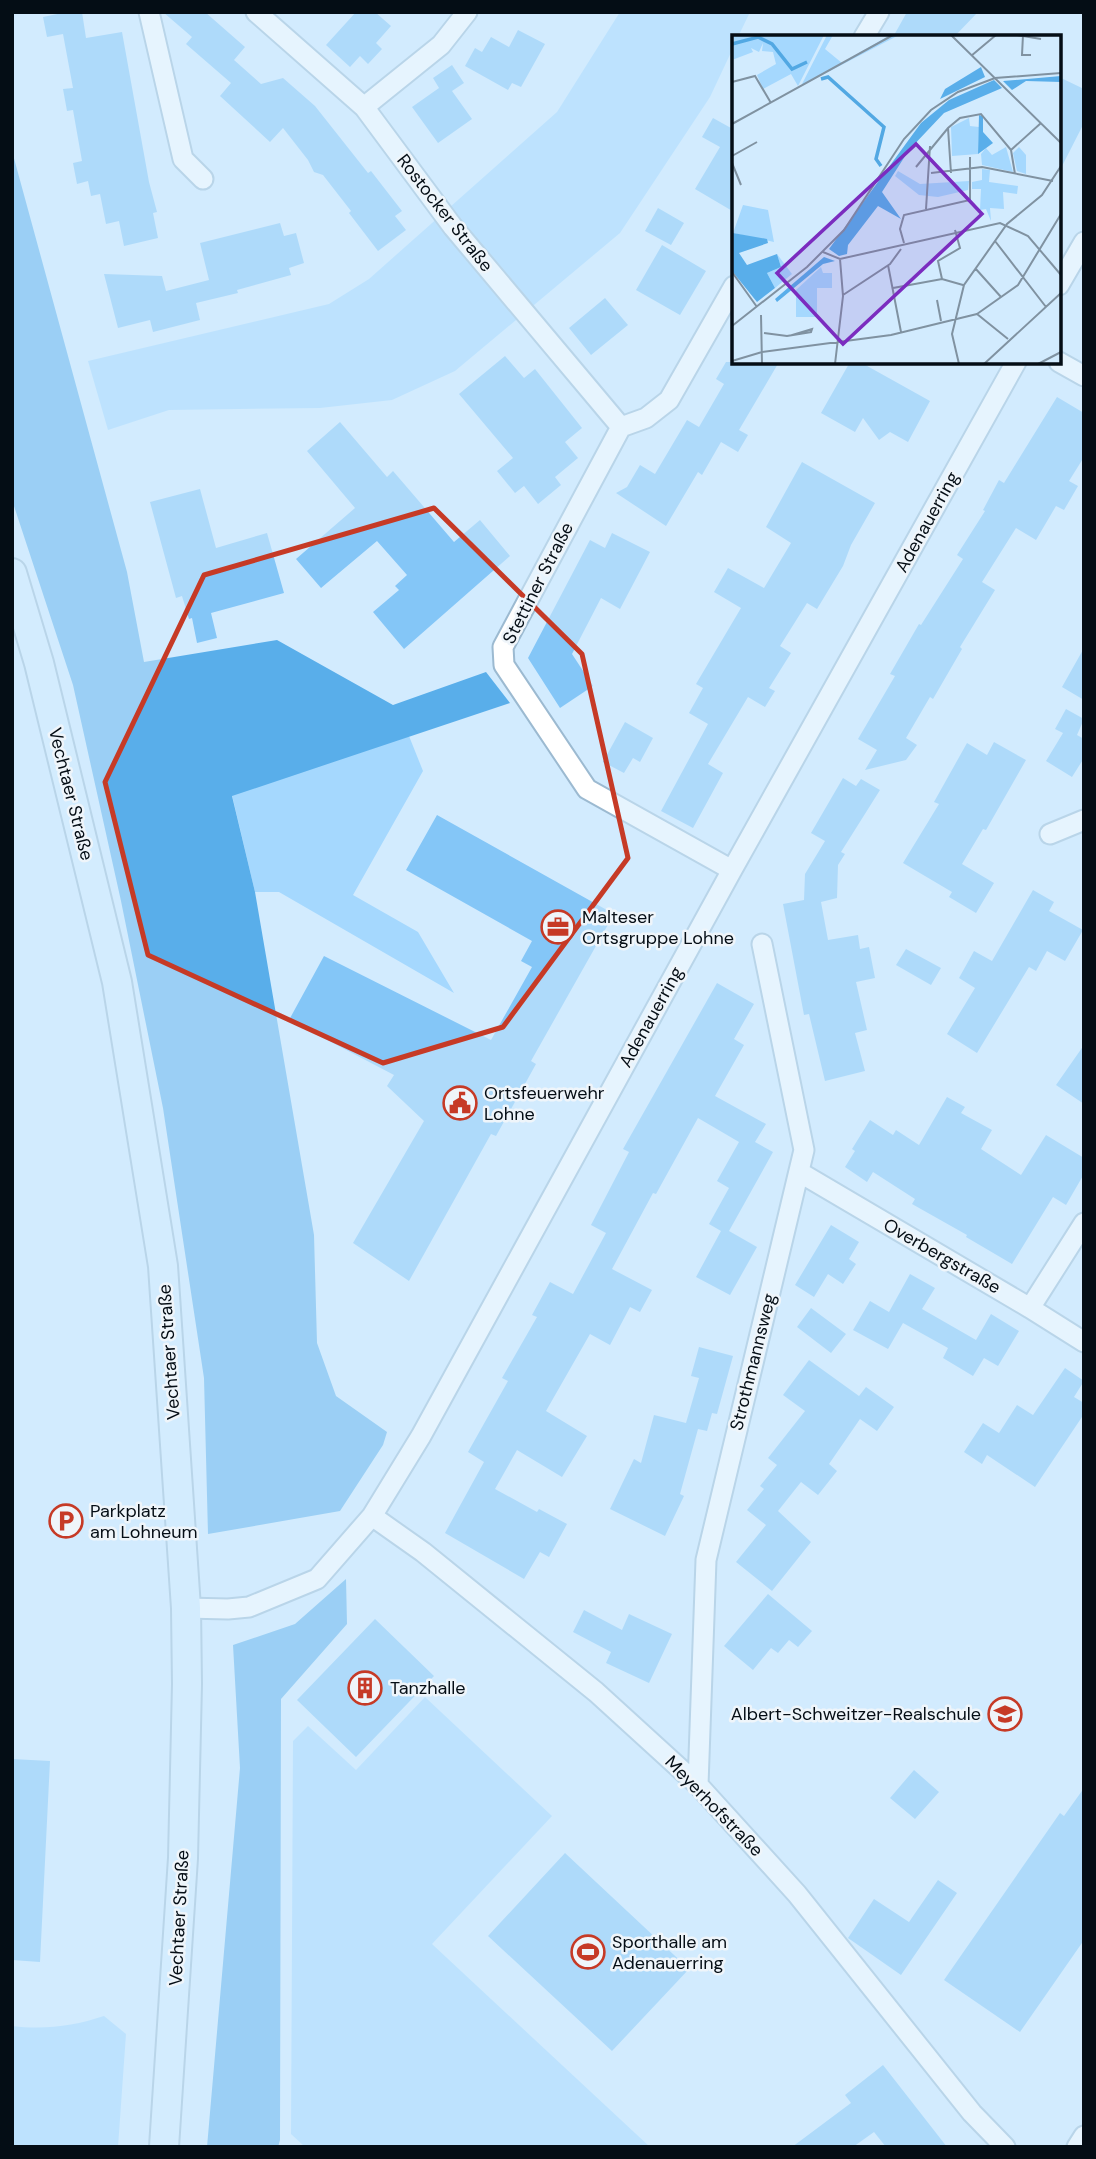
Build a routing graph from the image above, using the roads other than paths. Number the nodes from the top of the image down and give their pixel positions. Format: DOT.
graph roads {
  1 [pos="149,12"];
  2 [pos="257,12"];
  3 [pos="467,12"];
  4 [pos="879,12"];
  5 [pos="865,35"];
  6 [pos="364,107"];
  7 [pos="203,179"];
  8 [pos="1084,242"];
  9 [pos="1061,282"];
  10 [pos="732,289"];
  11 [pos="1061,363"];
  12 [pos="1015,364"];
  13 [pos="1084,376"];
  14 [pos="621,428"];
  15 [pos="12,573"];
  16 [pos="1084,820"];
  17 [pos="1050,834"];
  18 [pos="732,870"];
  19 [pos="762,944"];
  20 [pos="799,1172"];
  21 [pos="1084,1223"];
  22 [pos="1031,1308"];
  23 [pos="1084,1342"];
  24 [pos="372,1516"];
  25 [pos="186,1608"];
  26 [pos="698,1785"];
  27 [pos="1084,2136"];
  28 [pos="164,2147"];
  29 [pos="1005,2147"];
  30 [pos="1077,2147"];
  1 -- 7 [label="street"];
  2 -- 6 [label="street, Rostocker Straße"];
  3 -- 6 [label="street"];
  4 -- 5 [label="street"];
  6 -- 14 [label="street, Rostocker Straße"];
  8 -- 9 [label="street"];
  10 -- 14 [label="street"];
  11 -- 13 [label="street"];
  12 -- 18 [label="street, Adenauerring"];
  14 -- 18 [label="street, Stettiner Straße"];
  15 -- 25 [label="main road, Vechtaer Straße"];
  16 -- 17 [label="street"];
  18 -- 24 [label="street, Adenauerring"];
  19 -- 20 [label="street, Strothmannsweg"];
  20 -- 22 [label="street, Overbergstraße"];
  20 -- 26 [label="street, Strothmannsweg"];
  21 -- 22 [label="street"];
  22 -- 23 [label="street, Overbergstraße"];
  24 -- 25 [label="street, Adenauerring"];
  24 -- 26 [label="street, Meyerhofstraße"];
  25 -- 28 [label="main road, Vechtaer Straße"];
  26 -- 29 [label="street, Meyerhofstraße"];
  27 -- 30 [label="street"];
}
